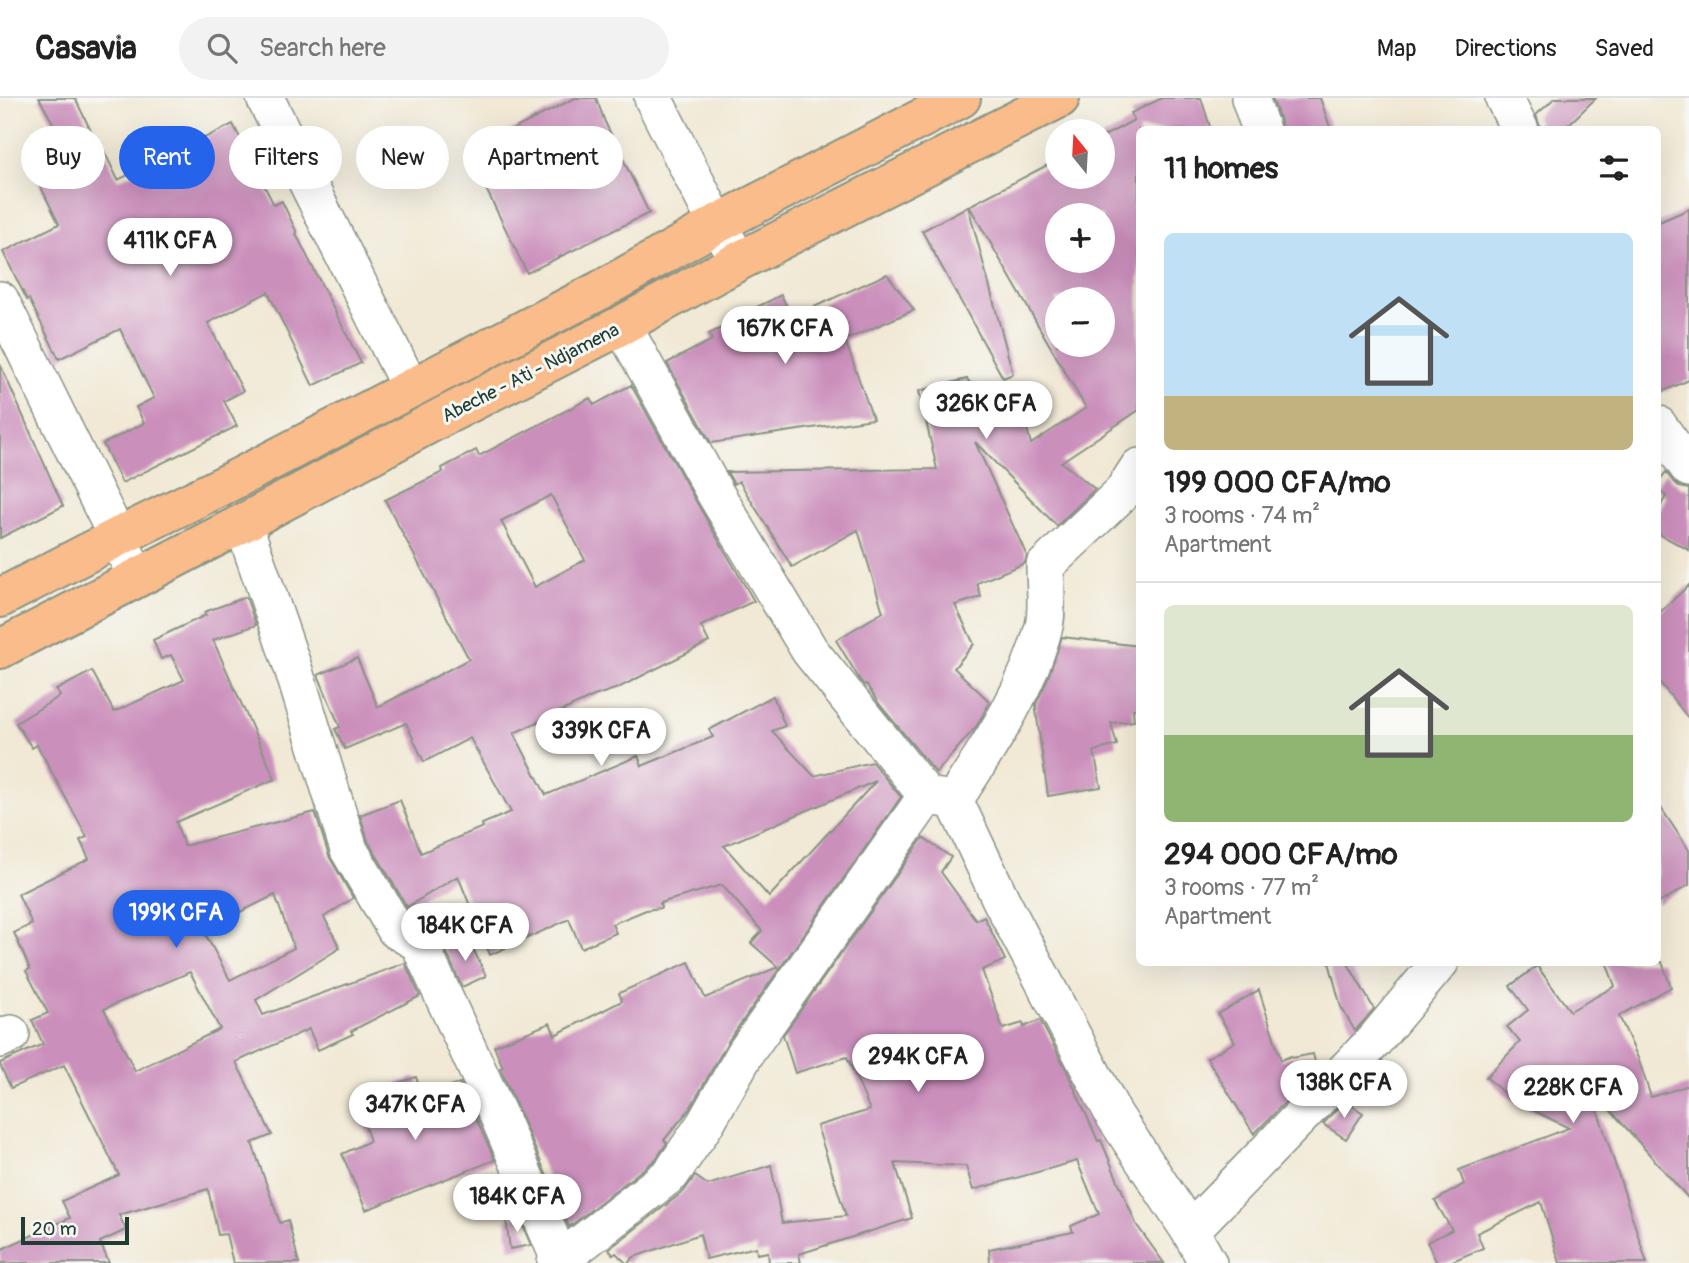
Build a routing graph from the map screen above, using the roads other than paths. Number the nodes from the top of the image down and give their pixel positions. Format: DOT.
graph roads {
  1 [pos="265,98"];
  2 [pos="653,98"];
  3 [pos="961,98"];
  4 [pos="1060,98"];
  5 [pos="1250,98"];
  6 [pos="1504,98"];
  7 [pos="1260,126"];
  8 [pos="1518,126"];
  9 [pos="718,224"];
  10 [pos="739,261"];
  11 [pos="0,300"];
  12 [pos="622,325"];
  13 [pos="411,389"];
  14 [pos="1661,430"];
  15 [pos="1689,468"];
  16 [pos="1136,472"];
  17 [pos="243,523"];
  18 [pos="118,537"];
  19 [pos="137,577"];
  20 [pos="0,598"];
  21 [pos="0,649"];
  22 [pos="941,798"];
  23 [pos="1437,966"];
  24 [pos="1190,1231"];
  25 [pos="559,1262"];
  26 [pos="1208,1263"];
  1 -- 13 [label="street"];
  2 -- 9 [label="street"];
  3 -- 9 [label="highway, Abeche - Ati - Ndjamena"];
  4 -- 10 [label="highway, Abeche - Ati - Ndjamena"];
  5 -- 7 [label="street"];
  6 -- 8 [label="street"];
  9 -- 10 [label="street"];
  9 -- 13 [label="highway, Abeche - Ati - Ndjamena"];
  10 -- 12 [label="highway, Abeche - Ati - Ndjamena"];
  11 -- 18 [label="street"];
  12 -- 17 [label="highway, Abeche - Ati - Ndjamena"];
  12 -- 22 [label="street"];
  13 -- 18 [label="highway, Abeche - Ati - Ndjamena"];
  14 -- 15 [label="street"];
  16 -- 22 [label="street"];
  17 -- 19 [label="highway, Abeche - Ati - Ndjamena"];
  17 -- 25 [label="street"];
  18 -- 19 [label="street"];
  18 -- 20 [label="highway, Abeche - Ati - Ndjamena"];
  19 -- 21 [label="highway, Abeche - Ati - Ndjamena"];
  22 -- 24 [label="street"];
  22 -- 25 [label="street"];
  23 -- 24 [label="street"];
  24 -- 26 [label="street"];
}
